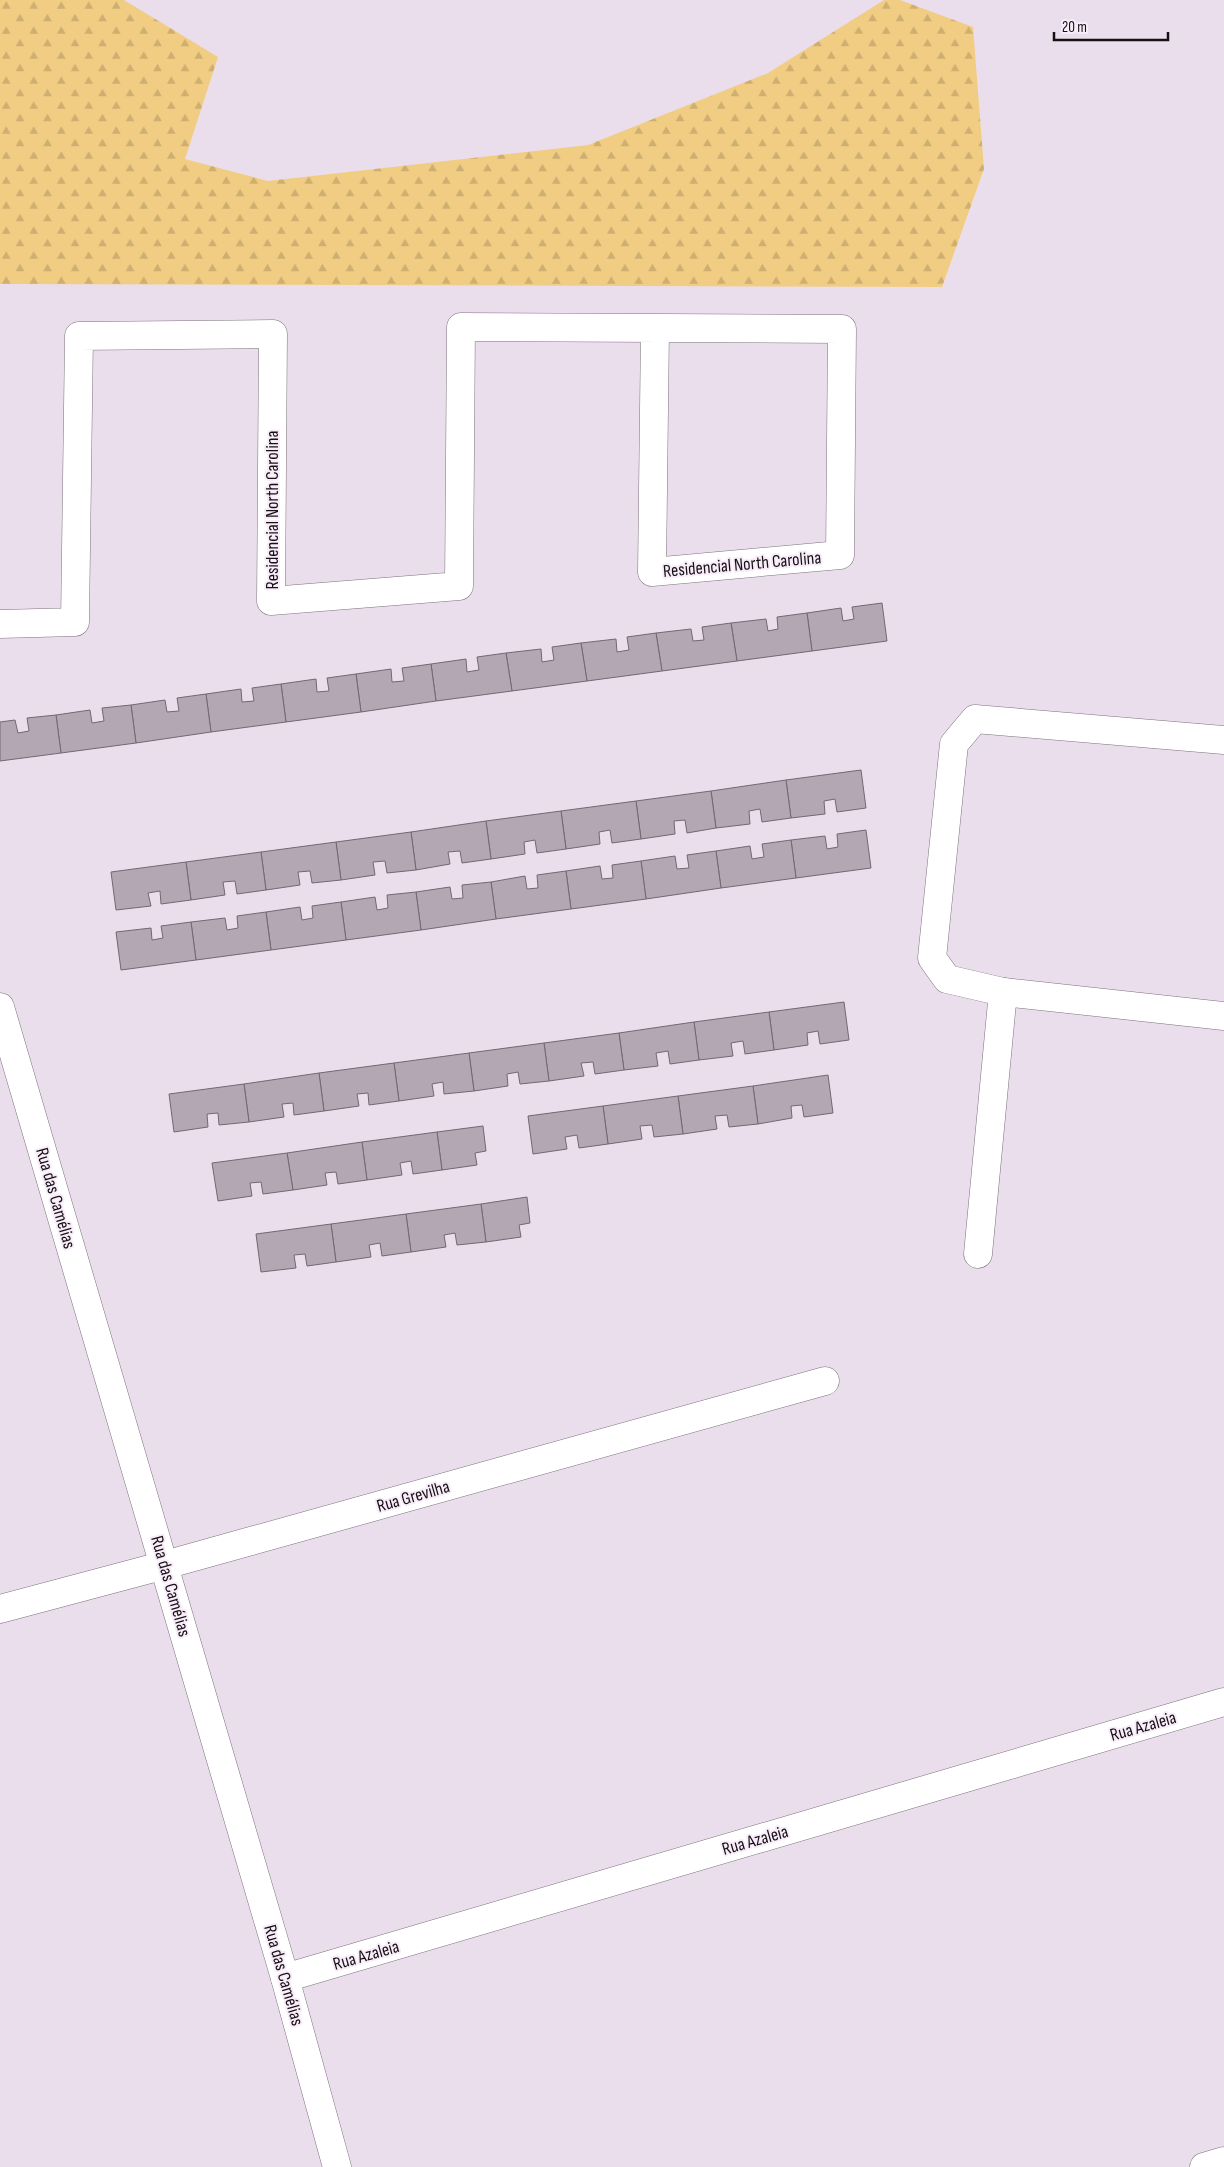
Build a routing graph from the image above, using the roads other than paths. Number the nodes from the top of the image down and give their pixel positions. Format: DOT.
graph roads {
  1 [pos="655,329"];
  2 [pos="0,624"];
  3 [pos="1224,740"];
  4 [pos="1003,992"];
  5 [pos="0,1007"];
  6 [pos="1224,1016"];
  7 [pos="978,1254"];
  8 [pos="826,1381"];
  9 [pos="165,1565"];
  10 [pos="0,1609"];
  11 [pos="1224,1702"];
  12 [pos="285,1978"];
  13 [pos="1224,2161"];
  14 [pos="337,2167"];
  15 [pos="1204,2167"];
  1 -- 1 [label="street, Residencial North Carolina"];
  1 -- 2 [label="street, Residencial North Carolina"];
  3 -- 4 [label="street"];
  4 -- 6 [label="street"];
  4 -- 7 [label="street"];
  5 -- 9 [label="street, Rua das Camélias"];
  8 -- 9 [label="street, Rua Grevilha"];
  9 -- 10 [label="street, Rua Grevilha"];
  9 -- 12 [label="street, Rua das Camélias"];
  11 -- 12 [label="street, Rua Azaleia"];
  12 -- 14 [label="street, Rua das Camélias"];
  13 -- 15 [label="street"];
}
